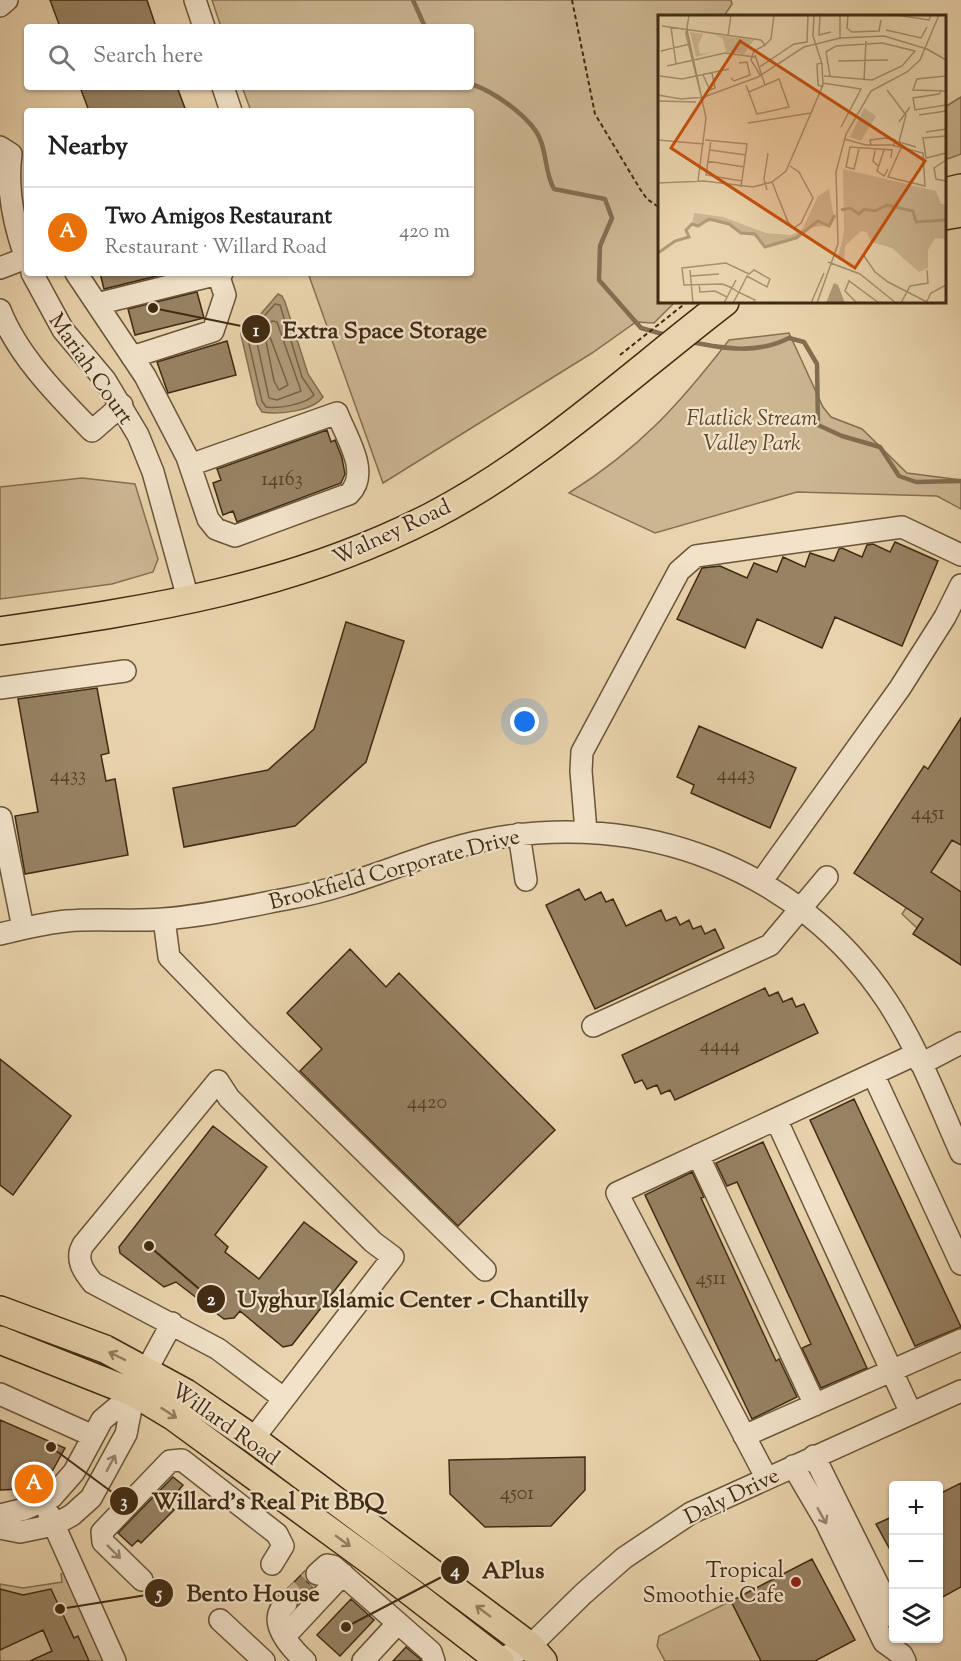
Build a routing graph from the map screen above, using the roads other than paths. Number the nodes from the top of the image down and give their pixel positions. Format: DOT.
graph roads {
  1 [pos="7,0"];
  2 [pos="195,0"];
  3 [pos="0,6"];
  4 [pos="203,24"];
  5 [pos="224,90"];
  6 [pos="230,108"];
  7 [pos="6,150"];
  8 [pos="961,188"];
  9 [pos="946,192"];
  10 [pos="19,204"];
  11 [pos="961,213"];
  12 [pos="946,216"];
  13 [pos="24,237"];
  14 [pos="24,265"];
  15 [pos="0,268"];
  16 [pos="34,276"];
  17 [pos="78,276"];
  18 [pos="212,276"];
  19 [pos="220,276"];
  20 [pos="97,304"];
  21 [pos="707,305"];
  22 [pos="0,310"];
  23 [pos="132,357"];
  24 [pos="158,405"];
  25 [pos="126,412"];
  26 [pos="190,465"];
  27 [pos="961,555"];
  28 [pos="961,585"];
  29 [pos="189,602"];
  30 [pos="0,631"];
  31 [pos="125,671"];
  32 [pos="0,688"];
  33 [pos="1,818"];
  34 [pos="586,831"];
  35 [pos="519,834"];
  36 [pos="827,877"];
  37 [pos="526,879"];
  38 [pos="761,882"];
  39 [pos="801,909"];
  40 [pos="164,919"];
  41 [pos="23,928"];
  42 [pos="0,934"];
  43 [pos="593,1026"];
  44 [pos="961,1043"];
  45 [pos="919,1059"];
  46 [pos="873,1074"];
  47 [pos="776,1119"];
  48 [pos="961,1153"];
  49 [pos="699,1155"];
  50 [pos="961,1264"];
  51 [pos="485,1270"];
  52 [pos="0,1310"];
  53 [pos="172,1323"];
  54 [pos="0,1340"];
  55 [pos="961,1340"];
  56 [pos="892,1370"];
  57 [pos="140,1381"];
  58 [pos="961,1391"];
  59 [pos="0,1394"];
  60 [pos="283,1398"];
  61 [pos="814,1405"];
  62 [pos="911,1413"];
  63 [pos="93,1436"];
  64 [pos="744,1436"];
  65 [pos="253,1439"];
  66 [pos="814,1456"];
  67 [pos="793,1466"];
  68 [pos="766,1477"];
  69 [pos="43,1501"];
  70 [pos="0,1515"];
  71 [pos="54,1525"];
  72 [pos="0,1528"];
  73 [pos="272,1564"];
  74 [pos="317,1574"];
  75 [pos="343,1574"];
  76 [pos="142,1580"];
  77 [pos="286,1604"];
  78 [pos="889,1607"];
  79 [pos="219,1620"];
  80 [pos="398,1623"];
  81 [pos="285,1636"];
  82 [pos="903,1652"];
  83 [pos="533,1656"];
  84 [pos="497,1660"];
  85 [pos="115,1661"];
  86 [pos="264,1661"];
  87 [pos="304,1661"];
  88 [pos="363,1661"];
  89 [pos="434,1661"];
  1 -- 3 [label="street"];
  2 -- 4 [label="street"];
  5 -- 6 [label="street"];
  7 -- 10 [label="street, Mariah Court"];
  8 -- 9 [label="main road"];
  10 -- 13 [label="street, Mariah Court"];
  11 -- 12 [label="main road"];
  14 -- 15 [label="street"];
  16 -- 25 [label="street, Mariah Court"];
  17 -- 20 [label="street"];
  18 -- 20 [label="street"];
  19 -- 23 [label="street"];
  20 -- 23 [label="street"];
  21 -- 29 [label="main road, Walney Road"];
  22 -- 25 [label="street"];
  23 -- 24 [label="street"];
  24 -- 25 [label="street"];
  24 -- 26 [label="street"];
  25 -- 29 [label="street, Mariah Court"];
  26 -- 26 [label="street"];
  27 -- 34 [label="street"];
  28 -- 38 [label="street"];
  29 -- 30 [label="main road, Walney Road"];
  31 -- 32 [label="street"];
  33 -- 41 [label="street"];
  34 -- 35 [label="street, Brookfield Corporate Drive"];
  34 -- 38 [label="street, Brookfield Corporate Drive"];
  35 -- 37 [label="street"];
  35 -- 40 [label="street, Brookfield Corporate Drive"];
  36 -- 39 [label="street"];
  38 -- 39 [label="street, Brookfield Corporate Drive"];
  39 -- 43 [label="street"];
  39 -- 45 [label="street, Brookfield Corporate Drive"];
  40 -- 41 [label="street, Brookfield Corporate Drive"];
  40 -- 51 [label="street"];
  41 -- 42 [label="street, Brookfield Corporate Drive"];
  44 -- 45 [label="street"];
  45 -- 46 [label="street"];
  45 -- 48 [label="street, Brookfield Corporate Drive"];
  46 -- 47 [label="street"];
  46 -- 50 [label="street"];
  47 -- 49 [label="street"];
  47 -- 56 [label="street"];
  49 -- 61 [label="street"];
  49 -- 64 [label="street"];
  57 -- 52 [label="main road, Willard Road, one-way"];
  53 -- 57 [label="street"];
  53 -- 60 [label="street"];
  53 -- 60 [label="street"];
  54 -- 57 [label="main road, Willard Road"];
  55 -- 56 [label="street"];
  56 -- 61 [label="street"];
  56 -- 62 [label="street"];
  57 -- 63 [label="street"];
  57 -- 65 [label="main road, Willard Road"];
  71 -- 57 [label="street, one-way"];
  57 -- 84 [label="main road, Willard Road, one-way"];
  58 -- 62 [label="street, Daly Drive"];
  59 -- 63 [label="street"];
  60 -- 65 [label="street"];
  61 -- 64 [label="street"];
  62 -- 66 [label="street, Daly Drive"];
  63 -- 69 [label="street"];
  64 -- 68 [label="street"];
  83 -- 65 [label="main road, Willard Road, one-way"];
  66 -- 67 [label="street, Daly Drive"];
  66 -- 78 [label="street"];
  67 -- 68 [label="street, Daly Drive"];
  67 -- 82 [label="street, one-way"];
  68 -- 83 [label="street, Daly Drive"];
  69 -- 70 [label="street"];
  69 -- 71 [label="street"];
  71 -- 72 [label="street"];
  71 -- 85 [label="street"];
  73 -- 76 [label="street, one-way"];
  74 -- 75 [label="street"];
  75 -- 80 [label="street"];
  75 -- 81 [label="street"];
  77 -- 81 [label="street"];
  79 -- 86 [label="street"];
  80 -- 88 [label="street"];
  80 -- 89 [label="street"];
  81 -- 87 [label="street"];
  83 -- 84 [label="street, Daly Drive"];
}
